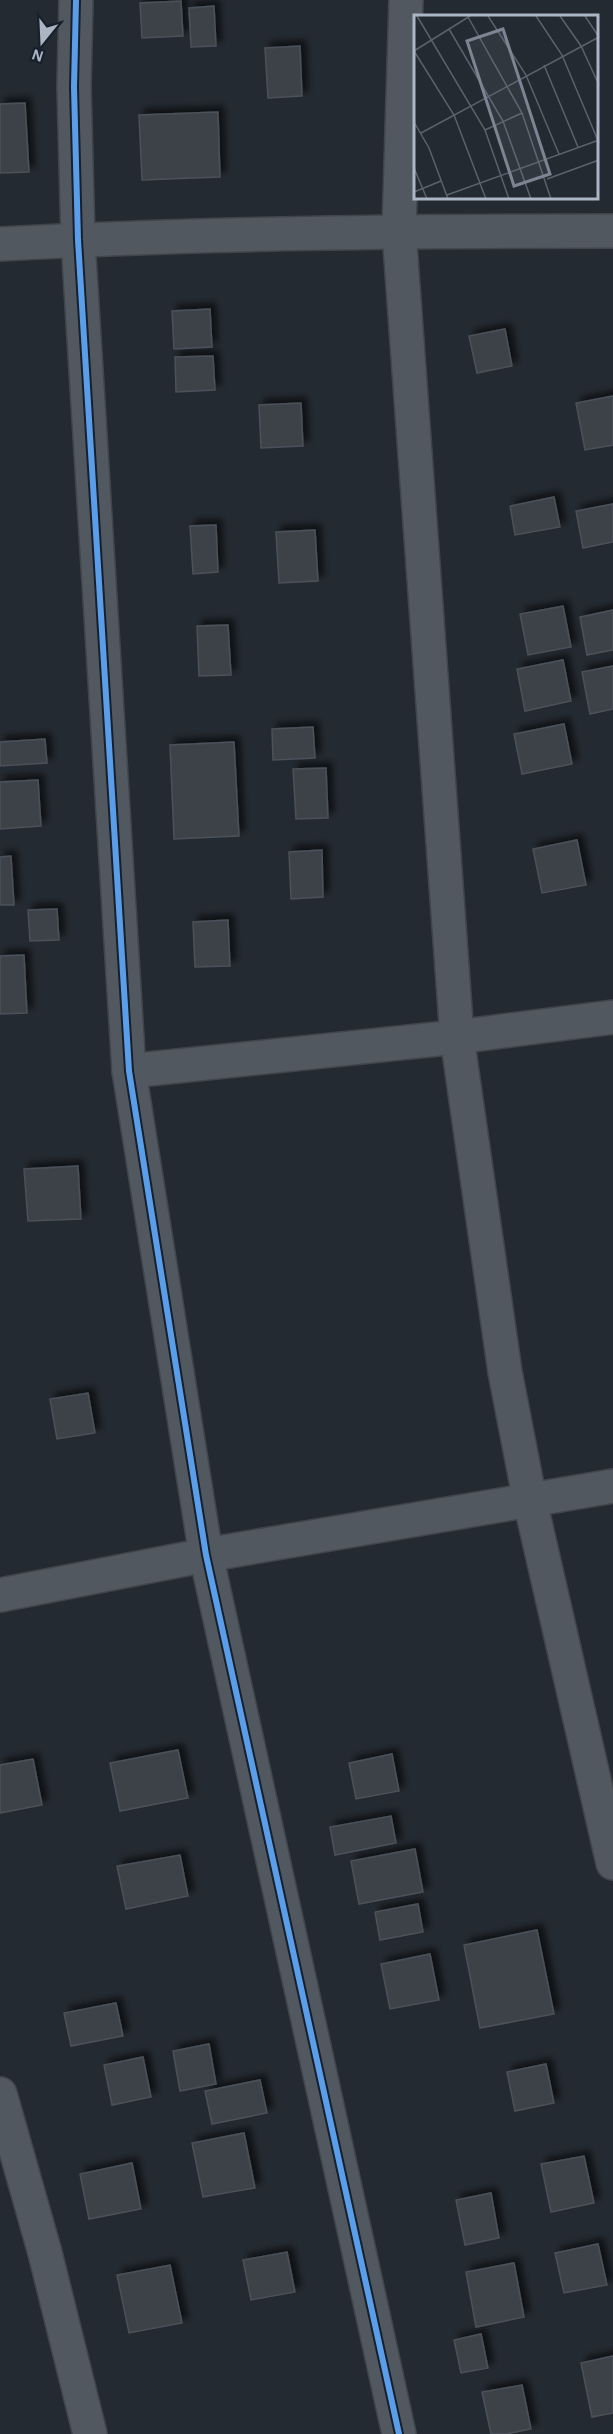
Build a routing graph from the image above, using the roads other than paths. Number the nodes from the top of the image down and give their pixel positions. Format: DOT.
graph roads {
  1 [pos="76,0"];
  2 [pos="406,0"];
  3 [pos="399,231"];
  4 [pos="613,231"];
  5 [pos="78,240"];
  6 [pos="0,244"];
  7 [pos="613,1017"];
  8 [pos="457,1037"];
  9 [pos="129,1071"];
  10 [pos="613,1486"];
  11 [pos="530,1501"];
  12 [pos="206,1555"];
  13 [pos="0,1595"];
  14 [pos="613,1863"];
  15 [pos="0,2094"];
  16 [pos="90,2434"];
  17 [pos="399,2434"];
  1 -- 5 [label="street"];
  2 -- 3 [label="street"];
  3 -- 4 [label="street"];
  3 -- 5 [label="street"];
  3 -- 8 [label="street"];
  5 -- 6 [label="street"];
  5 -- 9 [label="street"];
  7 -- 8 [label="street"];
  8 -- 9 [label="street"];
  8 -- 11 [label="street"];
  9 -- 12 [label="street"];
  10 -- 11 [label="street"];
  11 -- 12 [label="street"];
  11 -- 14 [label="street"];
  12 -- 13 [label="street"];
  12 -- 17 [label="street"];
  15 -- 16 [label="street"];
}
